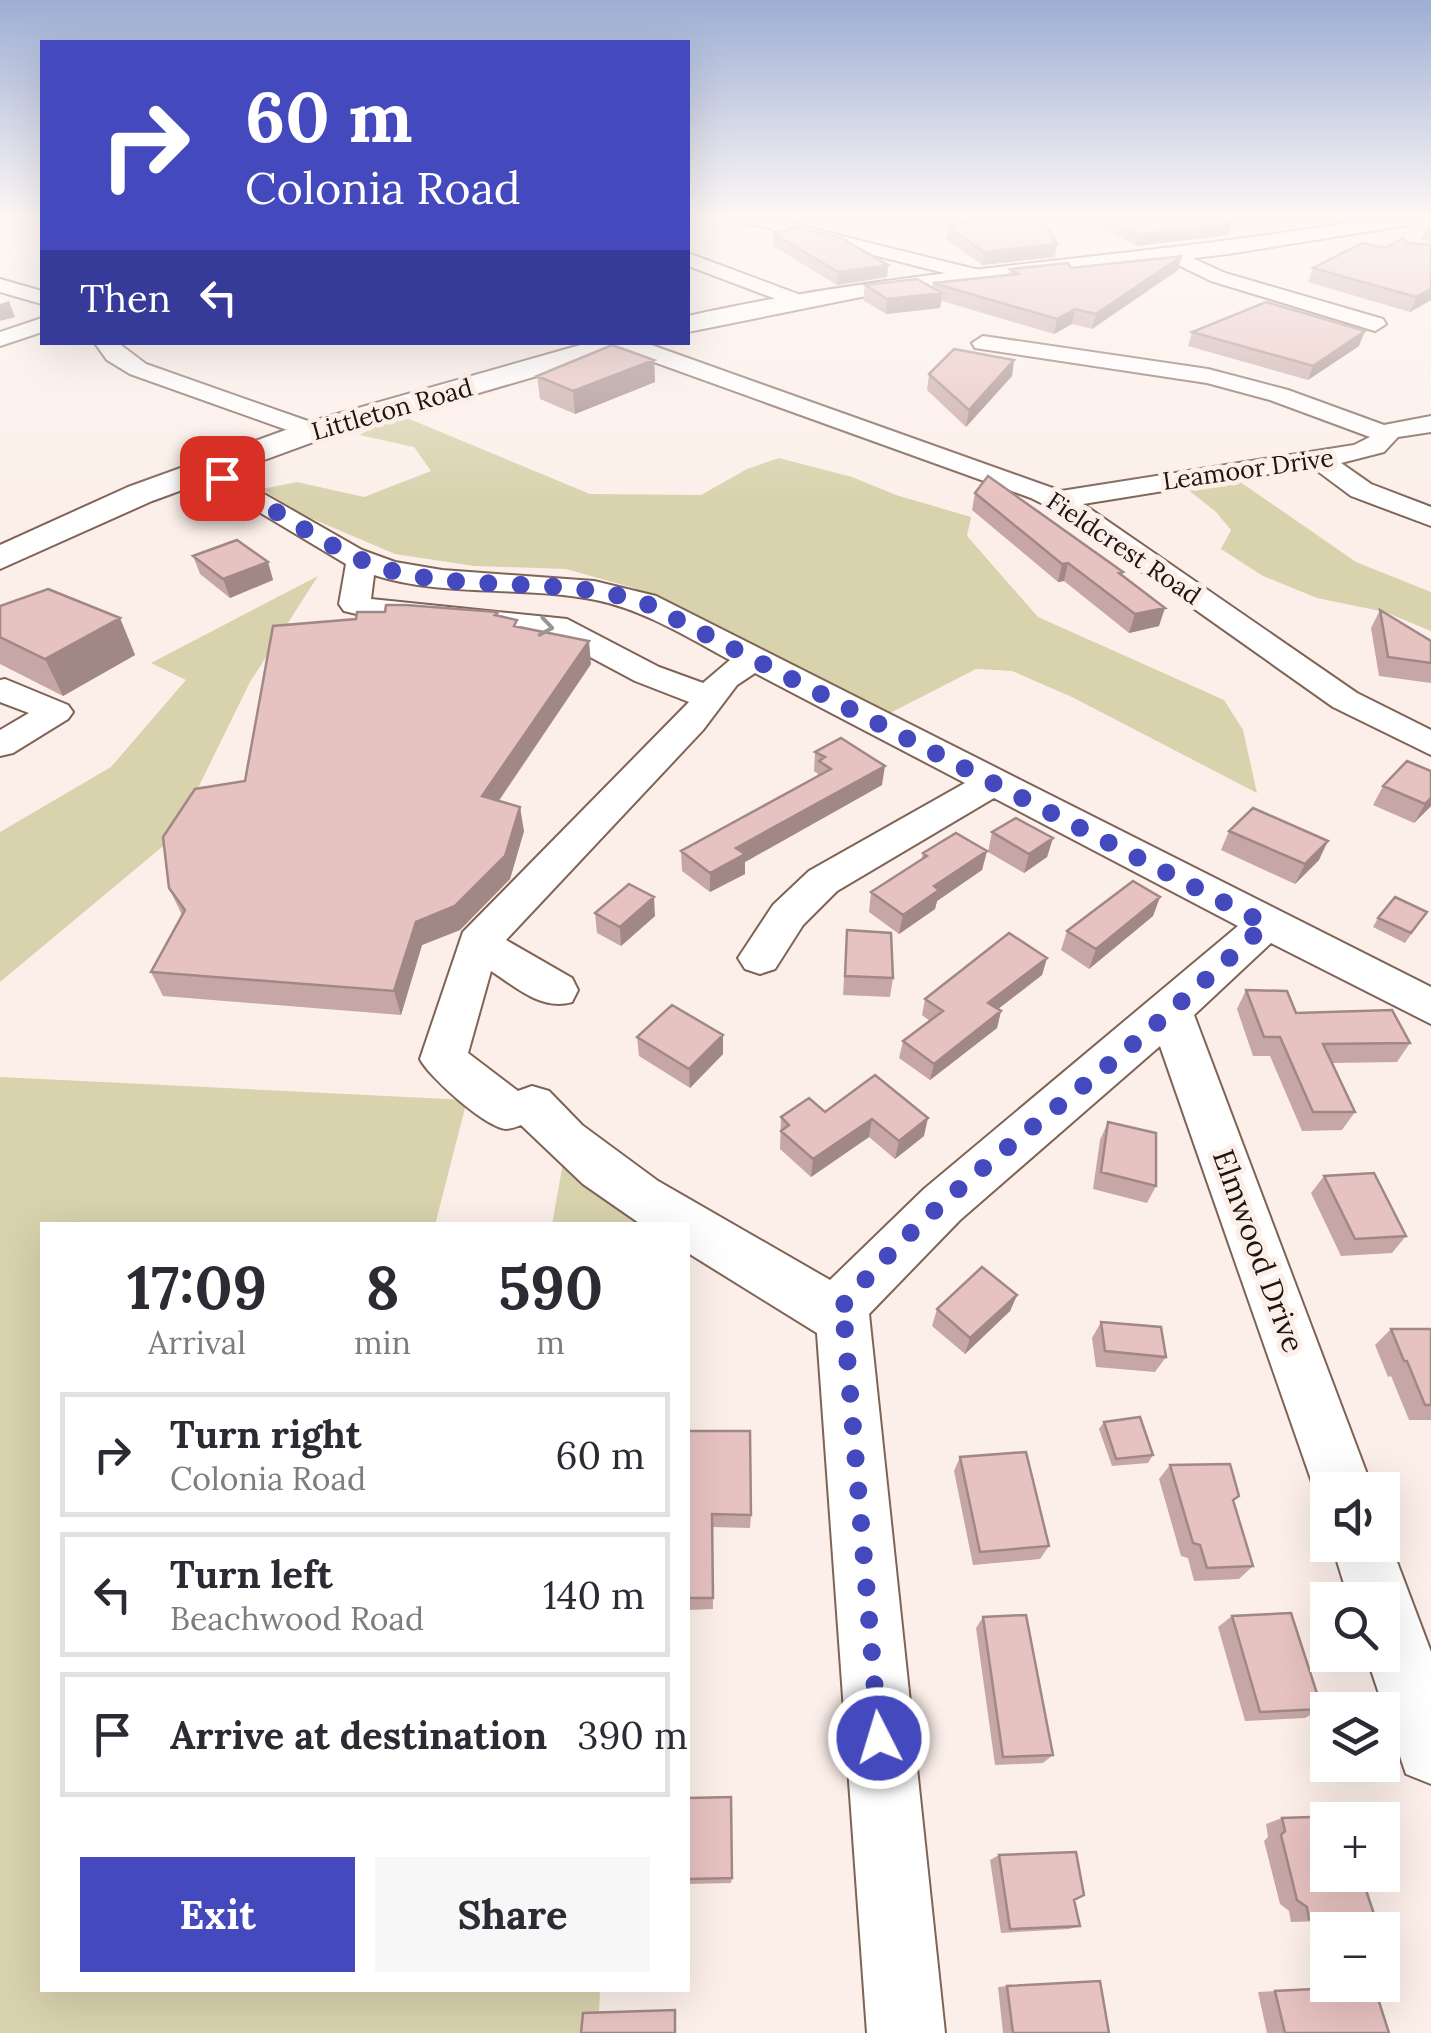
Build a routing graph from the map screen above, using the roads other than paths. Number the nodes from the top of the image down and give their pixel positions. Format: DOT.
graph roads {
  1 [pos="732,313"];
  2 [pos="1339,313"];
  3 [pos="690,323"];
  4 [pos="1375,324"];
  5 [pos="40,326"];
  6 [pos="0,339"];
  7 [pos="983,343"];
  8 [pos="107,345"];
  9 [pos="605,345"];
  10 [pos="1431,424"];
  11 [pos="314,431"];
  12 [pos="1386,434"];
  13 [pos="1318,459"];
  14 [pos="208,470"];
  15 [pos="1057,500"];
  16 [pos="1431,518"];
  17 [pos="0,558"];
  18 [pos="361,560"];
  19 [pos="753,658"];
  20 [pos="0,692"];
  21 [pos="708,696"];
  22 [pos="1424,737"];
  23 [pos="0,746"];
  24 [pos="994,782"];
  25 [pos="1266,924"];
  26 [pos="478,943"];
  27 [pos="760,958"];
  28 [pos="556,990"];
  29 [pos="1431,1008"];
  30 [pos="1171,1013"];
  31 [pos="684,1222"];
  32 [pos="690,1226"];
  33 [pos="836,1314"];
  34 [pos="1337,1472"];
  35 [pos="1400,1656"];
  36 [pos="1431,1749"];
  37 [pos="906,2033"];
  1 -- 3 [label="main road"];
  2 -- 4 [label="street"];
  5 -- 6 [label="street"];
  7 -- 12 [label="street"];
  8 -- 11 [label="street"];
  9 -- 11 [label="main road, Littleton Road"];
  9 -- 15 [label="street, Fieldcrest Road"];
  10 -- 12 [label="street, Leamoor Drive"];
  11 -- 14 [label="main road, Littleton Road"];
  12 -- 13 [label="street, Leamoor Drive"];
  13 -- 15 [label="street, Leamoor Drive"];
  13 -- 16 [label="street"];
  14 -- 17 [label="main road, Littleton Road"];
  14 -- 18 [label="street"];
  15 -- 22 [label="street, Fieldcrest Road"];
  18 -- 19 [label="street"];
  18 -- 21 [label="street, one-way"];
  19 -- 21 [label="street"];
  19 -- 24 [label="street"];
  20 -- 23 [label="street"];
  21 -- 26 [label="street"];
  24 -- 25 [label="street"];
  24 -- 27 [label="street"];
  25 -- 29 [label="street"];
  25 -- 30 [label="street"];
  26 -- 28 [label="street"];
  26 -- 31 [label="street"];
  30 -- 33 [label="street"];
  30 -- 34 [label="street, Elmwood Drive"];
  32 -- 33 [label="street"];
  33 -- 37 [label="street"];
  35 -- 36 [label="street"];
}
